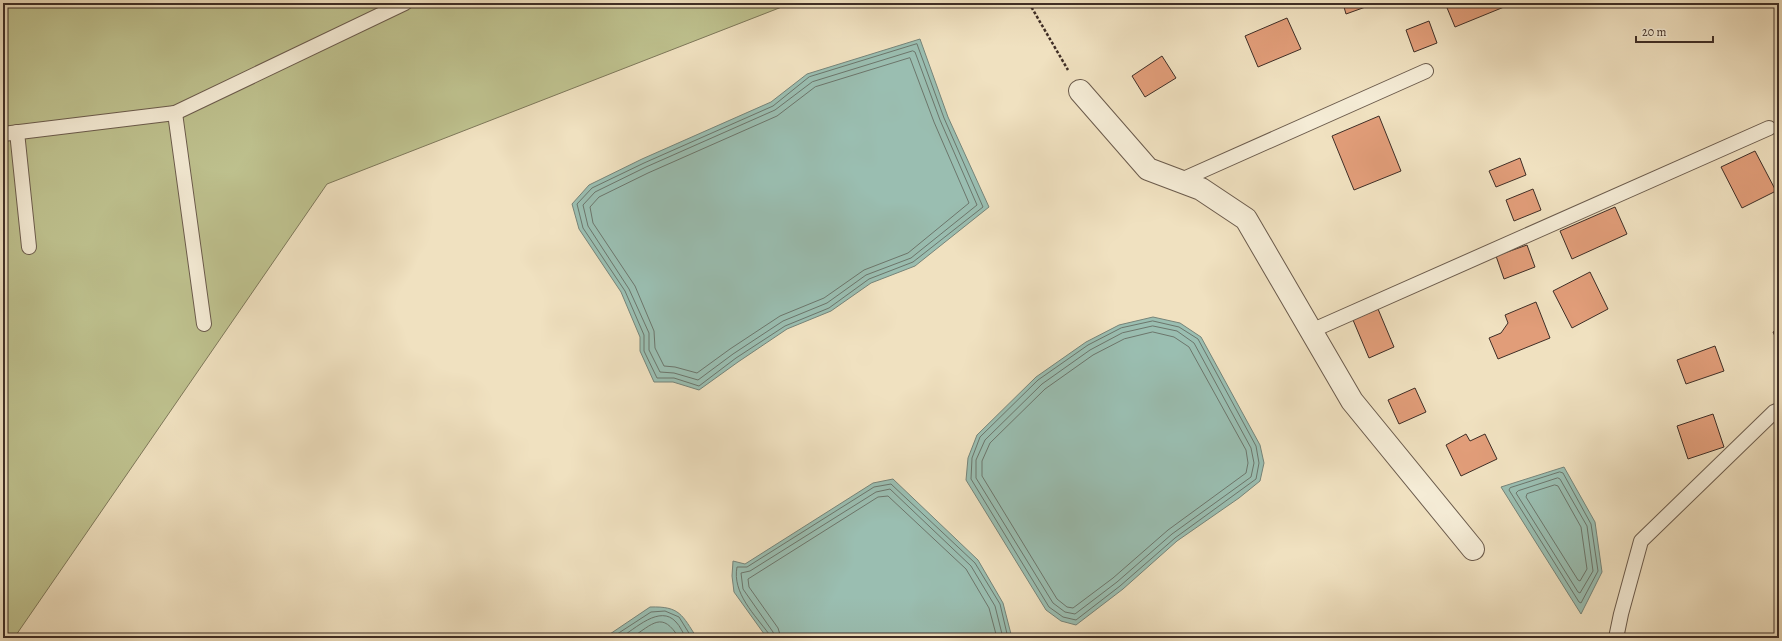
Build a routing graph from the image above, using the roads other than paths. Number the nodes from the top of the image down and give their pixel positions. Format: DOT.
graph roads {
  1 [pos="405,3"];
  2 [pos="1426,71"];
  3 [pos="1080,91"];
  4 [pos="175,113"];
  5 [pos="1769,128"];
  6 [pos="18,132"];
  7 [pos="3,134"];
  8 [pos="1179,181"];
  9 [pos="28,247"];
  10 [pos="204,324"];
  11 [pos="1311,331"];
  12 [pos="1779,410"];
  13 [pos="1473,549"];
  14 [pos="1616,638"];
  1 -- 4 [label="lane"];
  2 -- 8 [label="lane"];
  3 -- 8 [label="street"];
  4 -- 6 [label="lane"];
  4 -- 10 [label="lane"];
  5 -- 11 [label="lane"];
  6 -- 7 [label="lane"];
  6 -- 9 [label="lane"];
  8 -- 11 [label="street"];
  11 -- 13 [label="street"];
  12 -- 14 [label="lane"];
}
